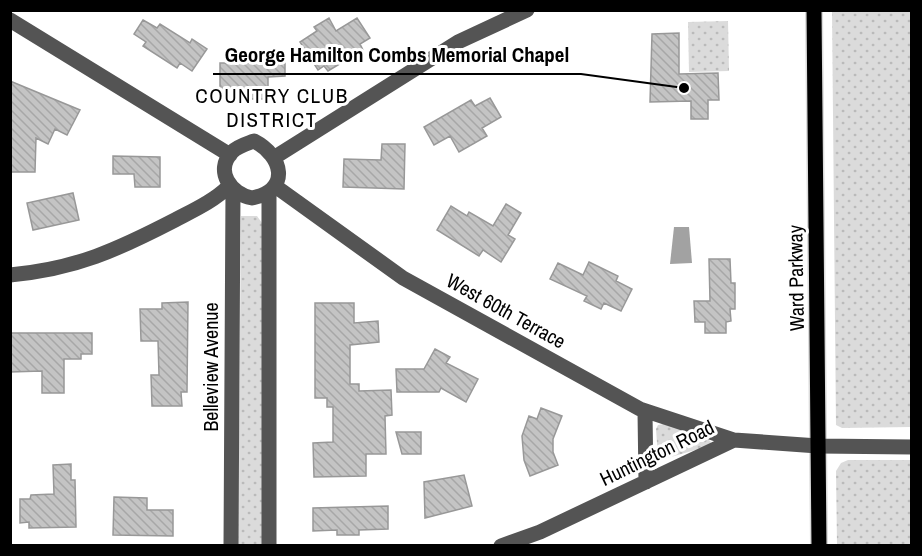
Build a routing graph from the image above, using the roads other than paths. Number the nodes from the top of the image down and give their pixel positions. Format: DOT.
graph roads {
  1 [pos="527,10"];
  2 [pos="814,10"];
  3 [pos="10,20"];
  4 [pos="230,155"];
  5 [pos="275,157"];
  6 [pos="231,188"];
  7 [pos="272,189"];
  8 [pos="10,275"];
  9 [pos="645,412"];
  10 [pos="734,440"];
  11 [pos="818,446"];
  12 [pos="912,447"];
  13 [pos="646,482"];
  14 [pos="231,546"];
  15 [pos="269,546"];
  16 [pos="501,546"];
  17 [pos="819,546"];
  1 -- 5 [label="street"];
  2 -- 11 [label="main road, Ward Parkway"];
  3 -- 4 [label="street"];
  4 -- 5 [label="street"];
  4 -- 6 [label="street"];
  5 -- 7 [label="street"];
  6 -- 7 [label="street"];
  6 -- 8 [label="street"];
  6 -- 14 [label="street, Belleview Avenue"];
  7 -- 9 [label="street, West 60th Terrace"];
  7 -- 15 [label="street"];
  9 -- 10 [label="street, West 60th Terrace"];
  9 -- 13 [label="street"];
  10 -- 11 [label="street, Huntington Road"];
  10 -- 13 [label="street, Huntington Road"];
  11 -- 12 [label="street, Huntington Road"];
  11 -- 17 [label="main road, Ward Parkway"];
  13 -- 16 [label="street, Huntington Road"];
}
